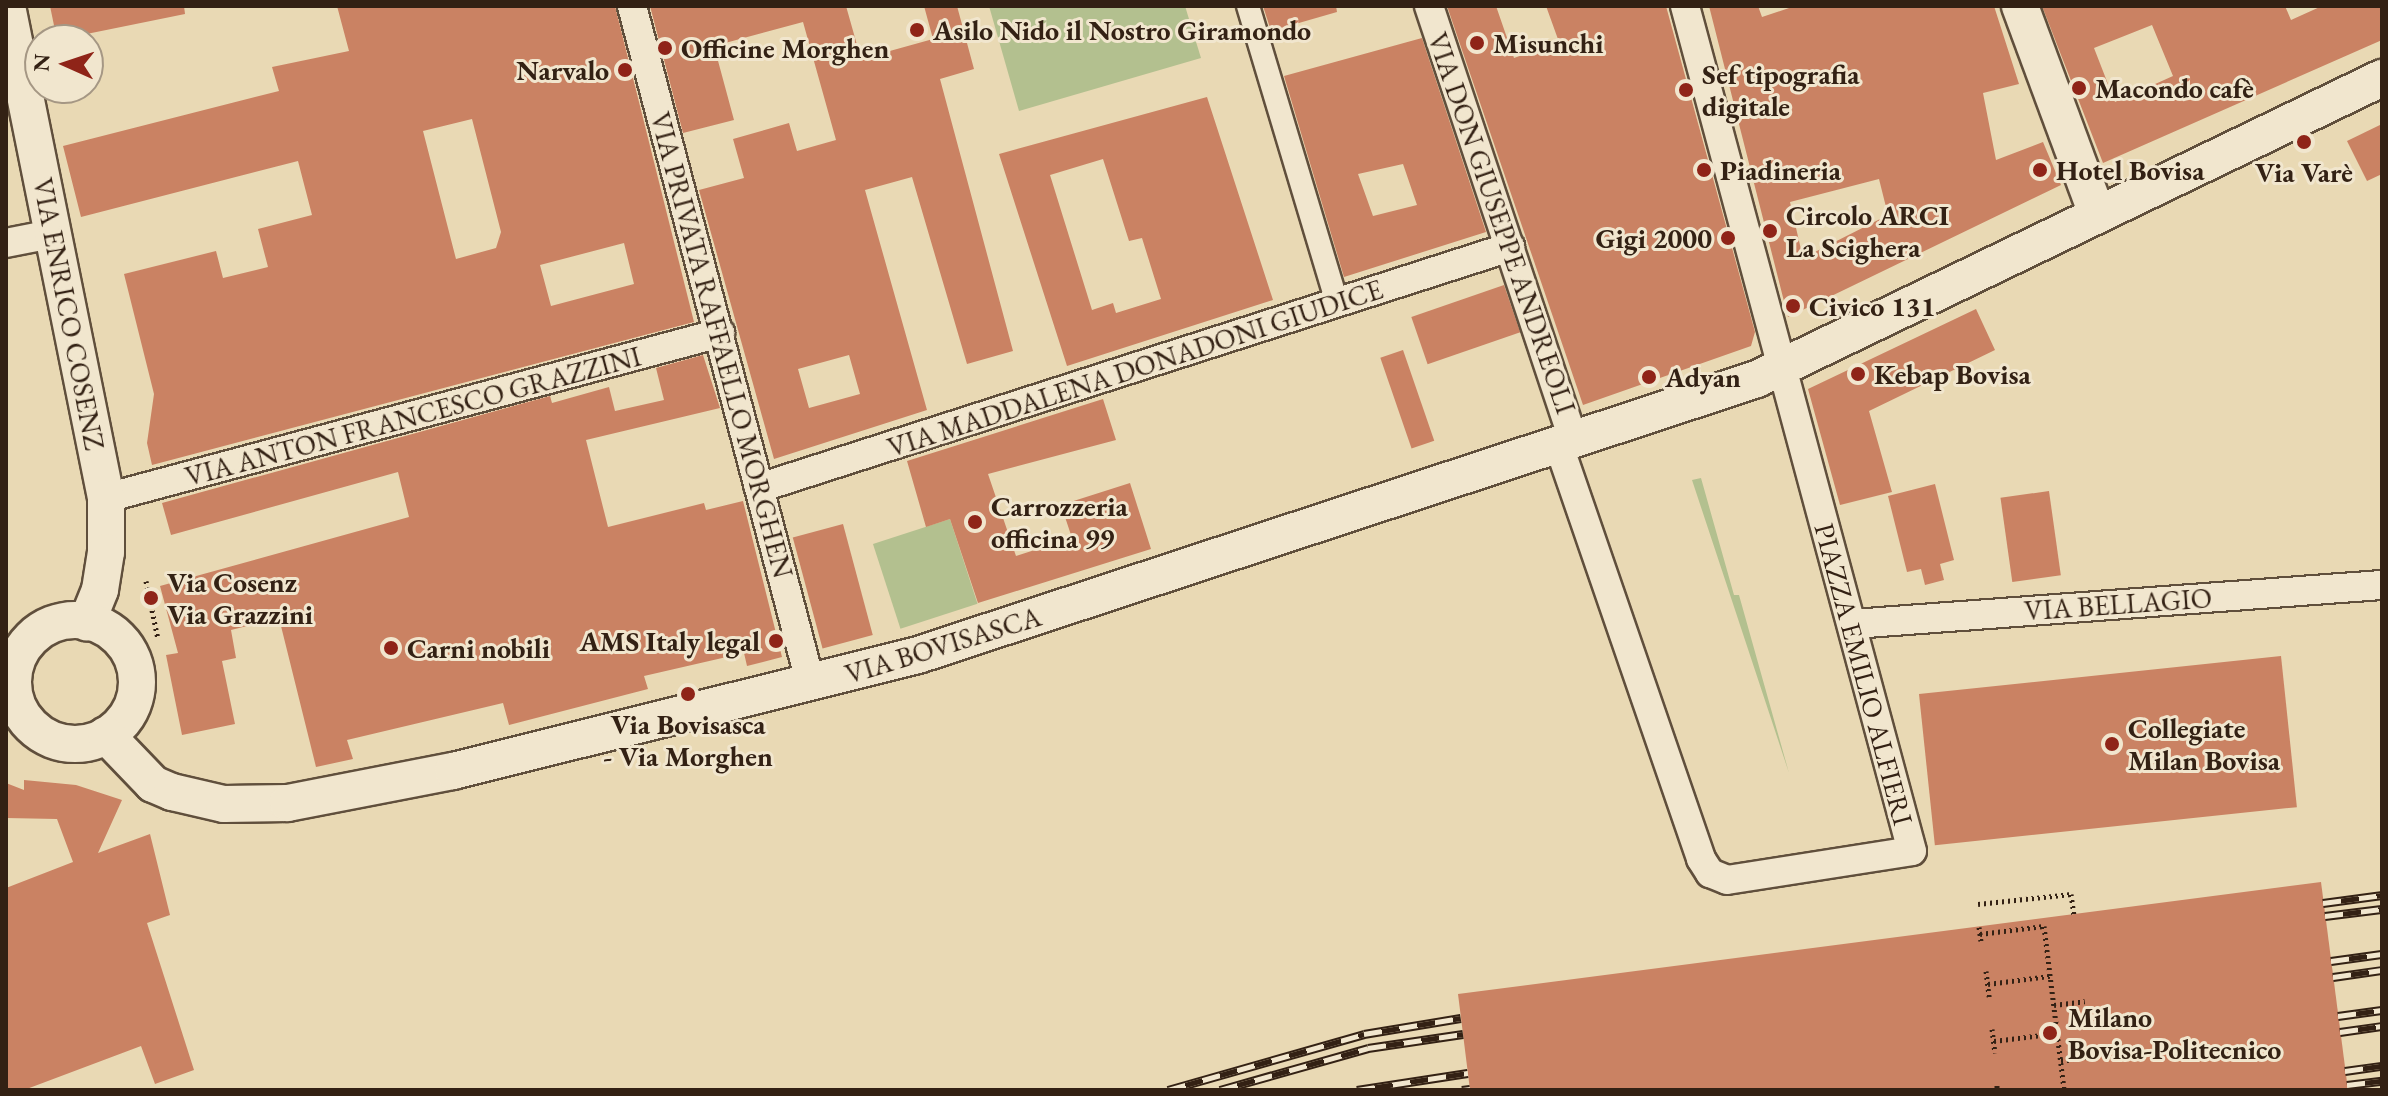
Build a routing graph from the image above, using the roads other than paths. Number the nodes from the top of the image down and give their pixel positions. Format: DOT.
graph roads {
  1 [pos="7,6"];
  2 [pos="632,6"];
  3 [pos="1248,6"];
  4 [pos="1429,6"];
  5 [pos="1685,6"];
  6 [pos="2020,6"];
  7 [pos="2382,78"];
  8 [pos="2097,214"];
  9 [pos="52,234"];
  10 [pos="6,243"];
  11 [pos="1510,247"];
  12 [pos="1337,303"];
  13 [pos="720,333"];
  14 [pos="1780,369"];
  15 [pos="1567,443"];
  16 [pos="759,488"];
  17 [pos="106,498"];
  18 [pos="2382,585"];
  19 [pos="87,622"];
  20 [pos="1853,624"];
  21 [pos="811,685"];
  22 [pos="12,705"];
  23 [pos="106,735"];
  1 -- 9 [label="street, VIA ENRICO COSENZ"];
  2 -- 13 [label="street, VIA PRIVATA RAFFAELLO MORGHEN"];
  3 -- 12 [label="street"];
  4 -- 11 [label="street, VIA DON GIUSEPPE ANDREOLI"];
  5 -- 14 [label="street, PIAZZA EMILIO ALFIERI"];
  6 -- 8 [label="street"];
  7 -- 8 [label="street, VIA BOVISASCA"];
  8 -- 14 [label="street, VIA BOVISASCA"];
  9 -- 10 [label="street"];
  9 -- 17 [label="street, VIA ENRICO COSENZ"];
  11 -- 12 [label="street, VIA MADDALENA DONADONI GIUDICE"];
  11 -- 15 [label="street, VIA DON GIUSEPPE ANDREOLI"];
  12 -- 16 [label="street, VIA MADDALENA DONADONI GIUDICE"];
  13 -- 16 [label="street, VIA PRIVATA RAFFAELLO MORGHEN"];
  13 -- 17 [label="street, VIA ANTON FRANCESCO GRAZZINI"];
  14 -- 15 [label="street, VIA BOVISASCA"];
  14 -- 20 [label="street, PIAZZA EMILIO ALFIERI"];
  15 -- 20 [label="street, PIAZZA EMILIO ALFIERI"];
  15 -- 21 [label="street, VIA BOVISASCA"];
  16 -- 21 [label="street, VIA PRIVATA RAFFAELLO MORGHEN"];
  17 -- 19 [label="street, VIA ENRICO COSENZ"];
  18 -- 20 [label="street, VIA BELLAGIO"];
  19 -- 22 [label="street"];
  19 -- 23 [label="street"];
  21 -- 23 [label="street, VIA BOVISASCA"];
  22 -- 23 [label="street"];
}
